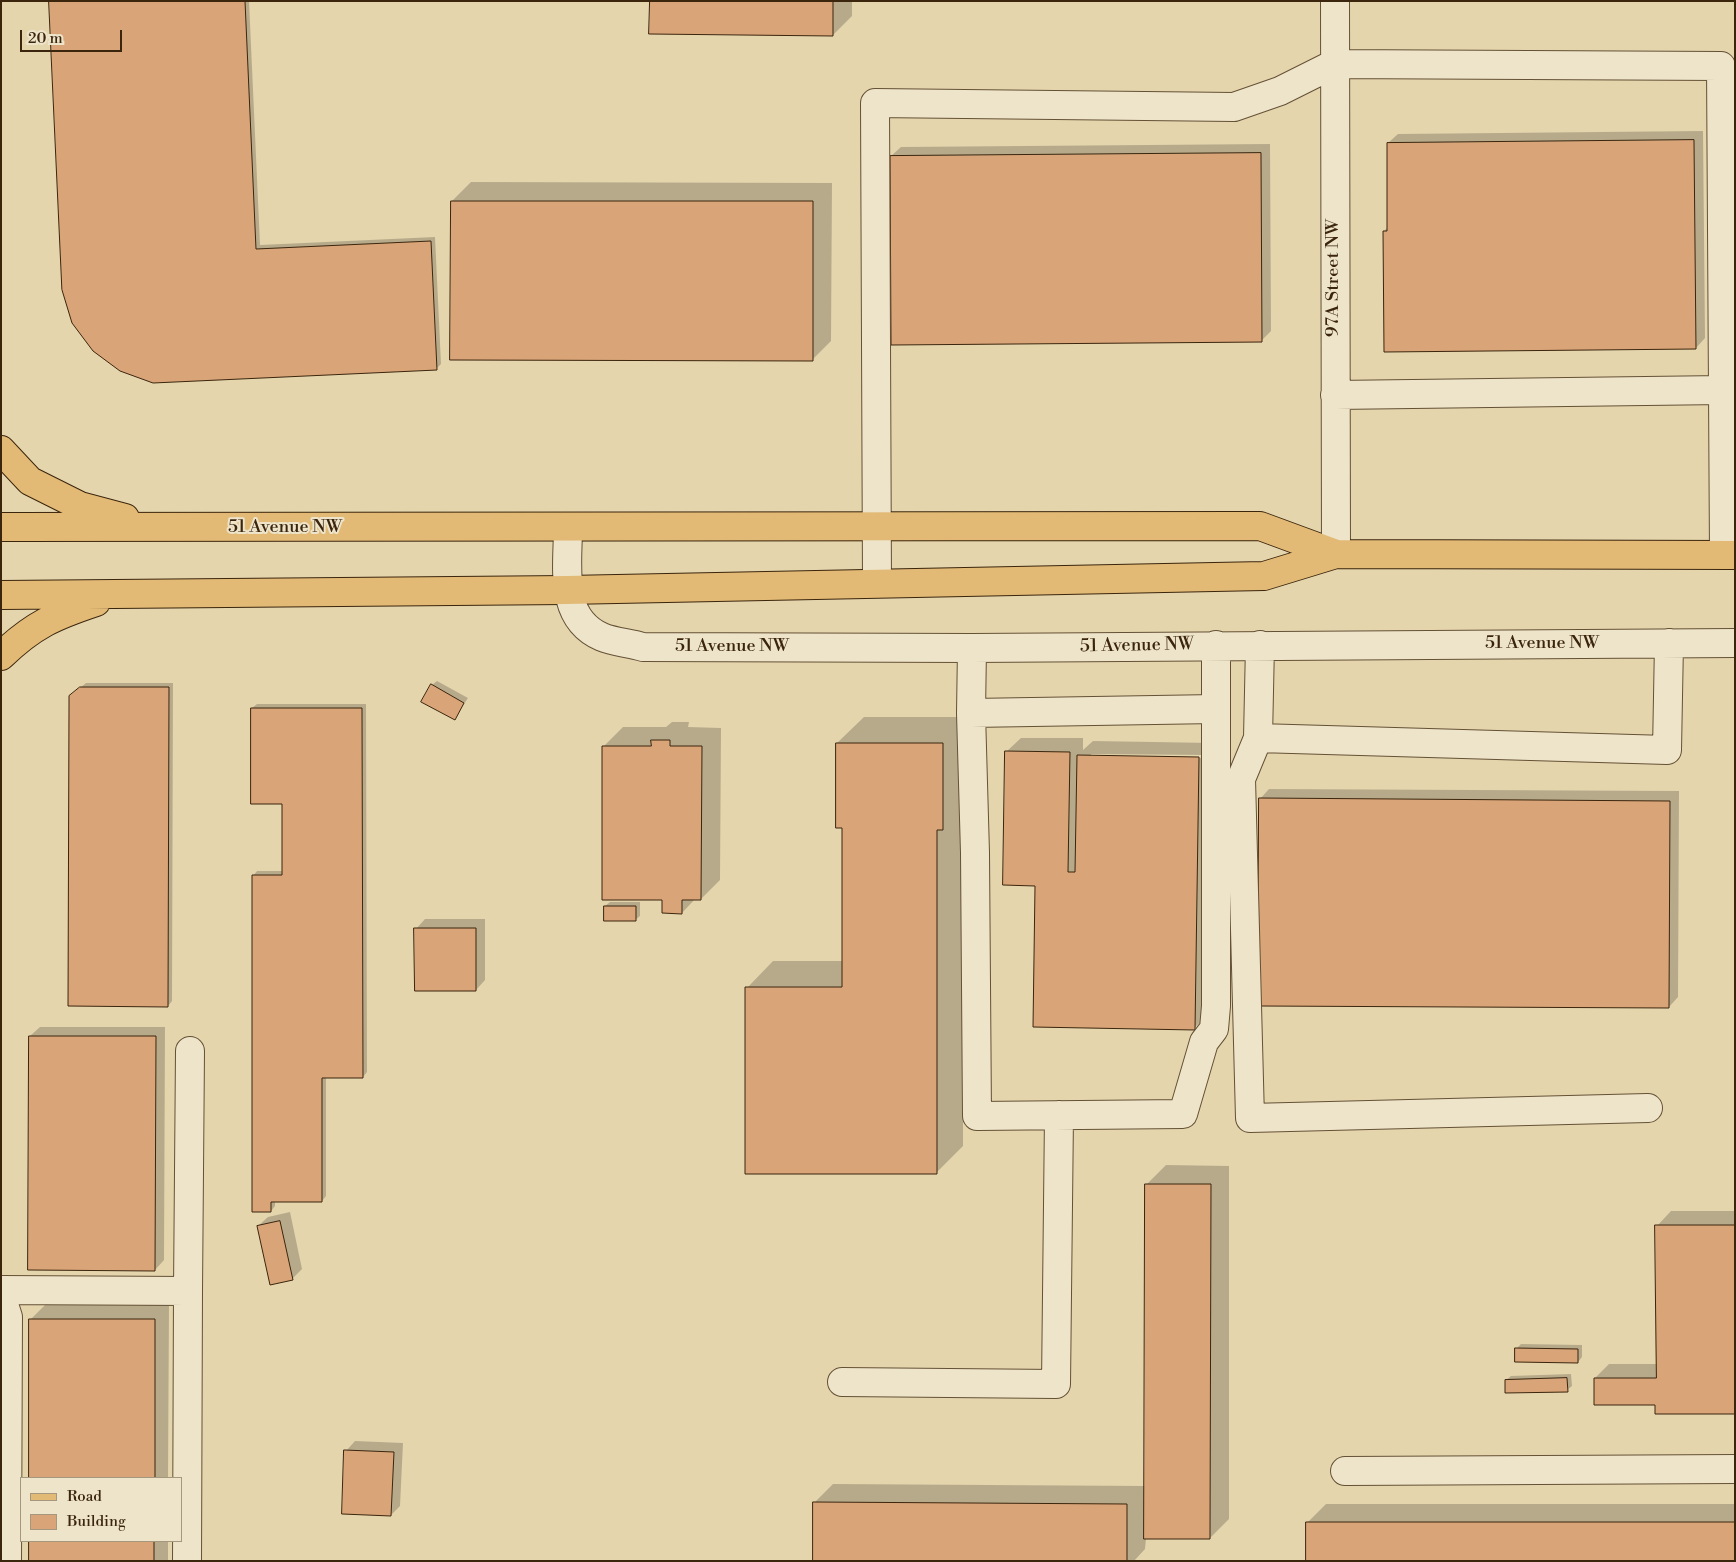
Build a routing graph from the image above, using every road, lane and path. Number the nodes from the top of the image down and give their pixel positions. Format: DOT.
graph roads {
  1 [pos="1334,1"];
  2 [pos="1334,64"];
  3 [pos="1723,390"];
  4 [pos="1335,395"];
  5 [pos="1,450"];
  6 [pos="1,527"];
  7 [pos="163,528"];
  8 [pos="568,528"];
  9 [pos="877,528"];
  10 [pos="1336,554"];
  11 [pos="1730,555"];
  12 [pos="877,583"];
  13 [pos="567,590"];
  14 [pos="119,594"];
  15 [pos="1,595"];
  16 [pos="1669,643"];
  17 [pos="1735,643"];
  18 [pos="1260,645"];
  19 [pos="1216,646"];
  20 [pos="972,648"];
  21 [pos="1,656"];
  22 [pos="1216,709"];
  23 [pos="971,713"];
  24 [pos="1258,738"];
  25 [pos="190,1051"];
  26 [pos="1648,1108"];
  27 [pos="1059,1115"];
  28 [pos="1,1290"];
  29 [pos="188,1291"];
  30 [pos="1,1295"];
  31 [pos="842,1382"];
  32 [pos="1735,1469"];
  33 [pos="1345,1471"];
  34 [pos="7,1561"];
  35 [pos="187,1561"];
  1 -- 2 [label="street, 97A Street NW"];
  2 -- 3 [label="street"];
  2 -- 4 [label="street, 97A Street NW"];
  2 -- 9 [label="street"];
  3 -- 4 [label="street"];
  3 -- 11 [label="street"];
  4 -- 10 [label="street, 97A Street NW"];
  5 -- 7 [label="main road"];
  6 -- 7 [label="main road, 51 Avenue NW"];
  7 -- 8 [label="main road, 51 Avenue NW"];
  8 -- 9 [label="main road, 51 Avenue NW"];
  8 -- 13 [label="street, 51 Avenue NW"];
  9 -- 10 [label="main road, 51 Avenue NW"];
  9 -- 12 [label="street"];
  10 -- 11 [label="main road, 51 Avenue NW"];
  10 -- 12 [label="main road, 51 Avenue NW"];
  12 -- 13 [label="main road, 51 Avenue NW"];
  13 -- 14 [label="main road, 51 Avenue NW"];
  13 -- 20 [label="street, 51 Avenue NW"];
  14 -- 15 [label="main road, 51 Avenue NW"];
  14 -- 21 [label="main road"];
  16 -- 17 [label="street, 51 Avenue NW"];
  16 -- 18 [label="street, 51 Avenue NW"];
  16 -- 24 [label="street"];
  18 -- 19 [label="street, 51 Avenue NW"];
  18 -- 24 [label="street"];
  19 -- 20 [label="street, 51 Avenue NW"];
  19 -- 22 [label="street"];
  20 -- 23 [label="street"];
  22 -- 23 [label="street"];
  22 -- 27 [label="street"];
  23 -- 27 [label="street"];
  24 -- 26 [label="street"];
  25 -- 29 [label="street"];
  27 -- 31 [label="street"];
  28 -- 29 [label="street"];
  29 -- 35 [label="street"];
  30 -- 34 [label="street"];
  32 -- 33 [label="street"];
}
